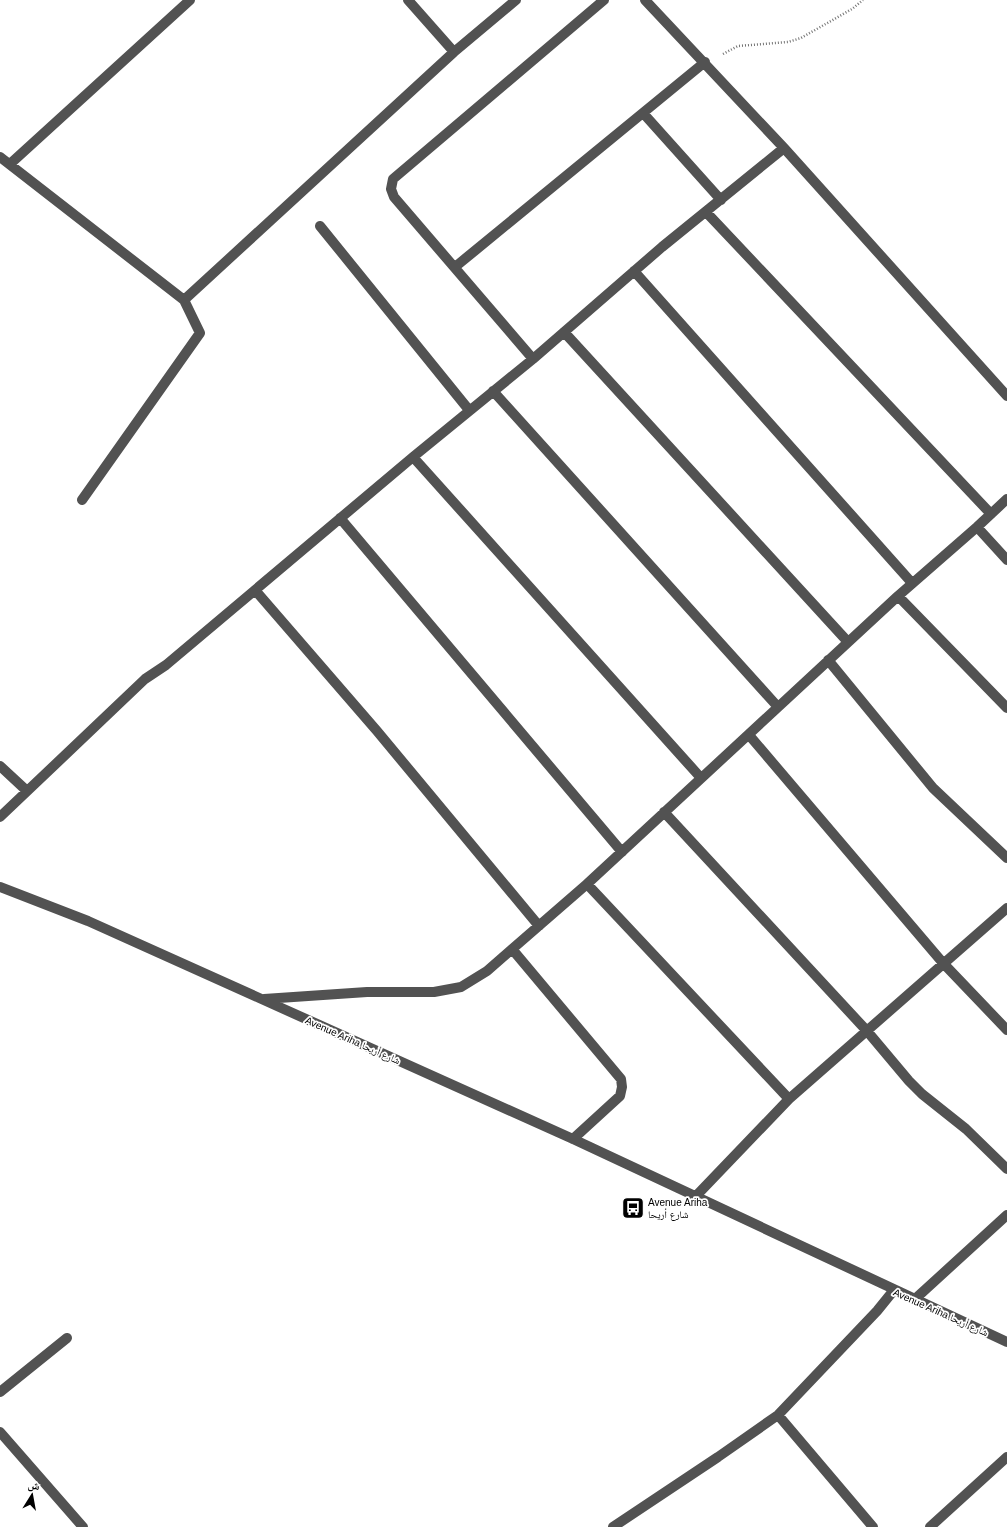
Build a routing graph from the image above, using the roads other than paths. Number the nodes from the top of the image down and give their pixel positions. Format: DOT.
graph roads {
  1 [pos="190,0"];
  2 [pos="408,0"];
  3 [pos="516,0"];
  4 [pos="604,0"];
  5 [pos="645,0"];
  6 [pos="454,52"];
  7 [pos="705,62"];
  8 [pos="643,113"];
  9 [pos="784,148"];
  10 [pos="0,157"];
  11 [pos="10,164"];
  12 [pos="721,200"];
  13 [pos="706,212"];
  14 [pos="320,226"];
  15 [pos="454,267"];
  16 [pos="634,271"];
  17 [pos="184,300"];
  18 [pos="564,332"];
  19 [pos="532,358"];
  20 [pos="493,391"];
  21 [pos="1007,396"];
  22 [pos="469,410"];
  23 [pos="413,457"];
  24 [pos="1007,499"];
  25 [pos="82,500"];
  26 [pos="990,514"];
  27 [pos="340,518"];
  28 [pos="977,527"];
  29 [pos="1007,560"];
  30 [pos="912,583"];
  31 [pos="255,590"];
  32 [pos="898,596"];
  33 [pos="848,642"];
  34 [pos="828,660"];
  35 [pos="778,707"];
  36 [pos="1007,708"];
  37 [pos="748,734"];
  38 [pos="0,766"];
  39 [pos="701,778"];
  40 [pos="27,791"];
  41 [pos="664,812"];
  42 [pos="0,817"];
  43 [pos="622,852"];
  44 [pos="1007,858"];
  45 [pos="587,884"];
  46 [pos="0,887"];
  47 [pos="1007,908"];
  48 [pos="539,926"];
  49 [pos="512,949"];
  50 [pos="944,963"];
  51 [pos="262,999"];
  52 [pos="1007,1030"];
  53 [pos="868,1031"];
  54 [pos="789,1099"];
  55 [pos="573,1139"];
  56 [pos="1007,1169"];
  57 [pos="696,1196"];
  58 [pos="1007,1215"];
  59 [pos="894,1290"];
  60 [pos="915,1299"];
  61 [pos="67,1338"];
  62 [pos="1007,1342"];
  63 [pos="0,1392"];
  64 [pos="778,1415"];
  65 [pos="0,1432"];
  66 [pos="1007,1457"];
  67 [pos="83,1527"];
  68 [pos="613,1527"];
  69 [pos="873,1527"];
  70 [pos="930,1527"];
  1 -- 11 [label="street"];
  2 -- 6 [label="street"];
  3 -- 6 [label="street"];
  4 -- 15 [label="street"];
  5 -- 7 [label="street"];
  6 -- 17 [label="street"];
  7 -- 8 [label="street"];
  7 -- 9 [label="street"];
  8 -- 12 [label="street"];
  8 -- 15 [label="street"];
  9 -- 12 [label="street"];
  9 -- 21 [label="street"];
  10 -- 11 [label="street"];
  11 -- 17 [label="street"];
  12 -- 13 [label="street"];
  13 -- 16 [label="street"];
  13 -- 26 [label="street"];
  14 -- 22 [label="street"];
  15 -- 19 [label="street"];
  16 -- 18 [label="street"];
  16 -- 30 [label="street"];
  17 -- 25 [label="street"];
  18 -- 19 [label="street"];
  18 -- 33 [label="street"];
  19 -- 20 [label="street"];
  20 -- 22 [label="street"];
  20 -- 35 [label="street"];
  22 -- 23 [label="street"];
  23 -- 27 [label="street"];
  23 -- 39 [label="street"];
  24 -- 26 [label="street"];
  26 -- 28 [label="street"];
  27 -- 31 [label="street"];
  27 -- 43 [label="street"];
  28 -- 29 [label="street"];
  28 -- 30 [label="street"];
  30 -- 32 [label="street"];
  31 -- 40 [label="street"];
  31 -- 48 [label="street"];
  32 -- 33 [label="street"];
  32 -- 36 [label="street"];
  33 -- 34 [label="street"];
  34 -- 35 [label="street"];
  34 -- 44 [label="street"];
  35 -- 37 [label="street"];
  37 -- 39 [label="street"];
  37 -- 50 [label="street"];
  38 -- 40 [label="street"];
  39 -- 41 [label="street"];
  40 -- 42 [label="street"];
  41 -- 43 [label="street"];
  41 -- 53 [label="street"];
  43 -- 45 [label="street"];
  45 -- 48 [label="street"];
  45 -- 54 [label="street"];
  46 -- 51 [label="street, Avenue Ariha شارع أريحا"];
  47 -- 50 [label="street"];
  48 -- 49 [label="street"];
  49 -- 51 [label="street"];
  49 -- 55 [label="street"];
  50 -- 52 [label="street"];
  50 -- 53 [label="street"];
  51 -- 55 [label="street, Avenue Ariha شارع أريحا"];
  53 -- 54 [label="street"];
  53 -- 56 [label="street"];
  54 -- 57 [label="street"];
  55 -- 57 [label="street, Avenue Ariha شارع أريحا"];
  57 -- 59 [label="street, Avenue Ariha شارع أريحا"];
  58 -- 60 [label="street"];
  59 -- 60 [label="street, Avenue Ariha شارع أريحا"];
  59 -- 64 [label="street"];
  60 -- 62 [label="street, Avenue Ariha شارع أريحا"];
  61 -- 63 [label="street"];
  64 -- 68 [label="street"];
  64 -- 69 [label="street"];
  65 -- 67 [label="street"];
  66 -- 70 [label="street"];
}
